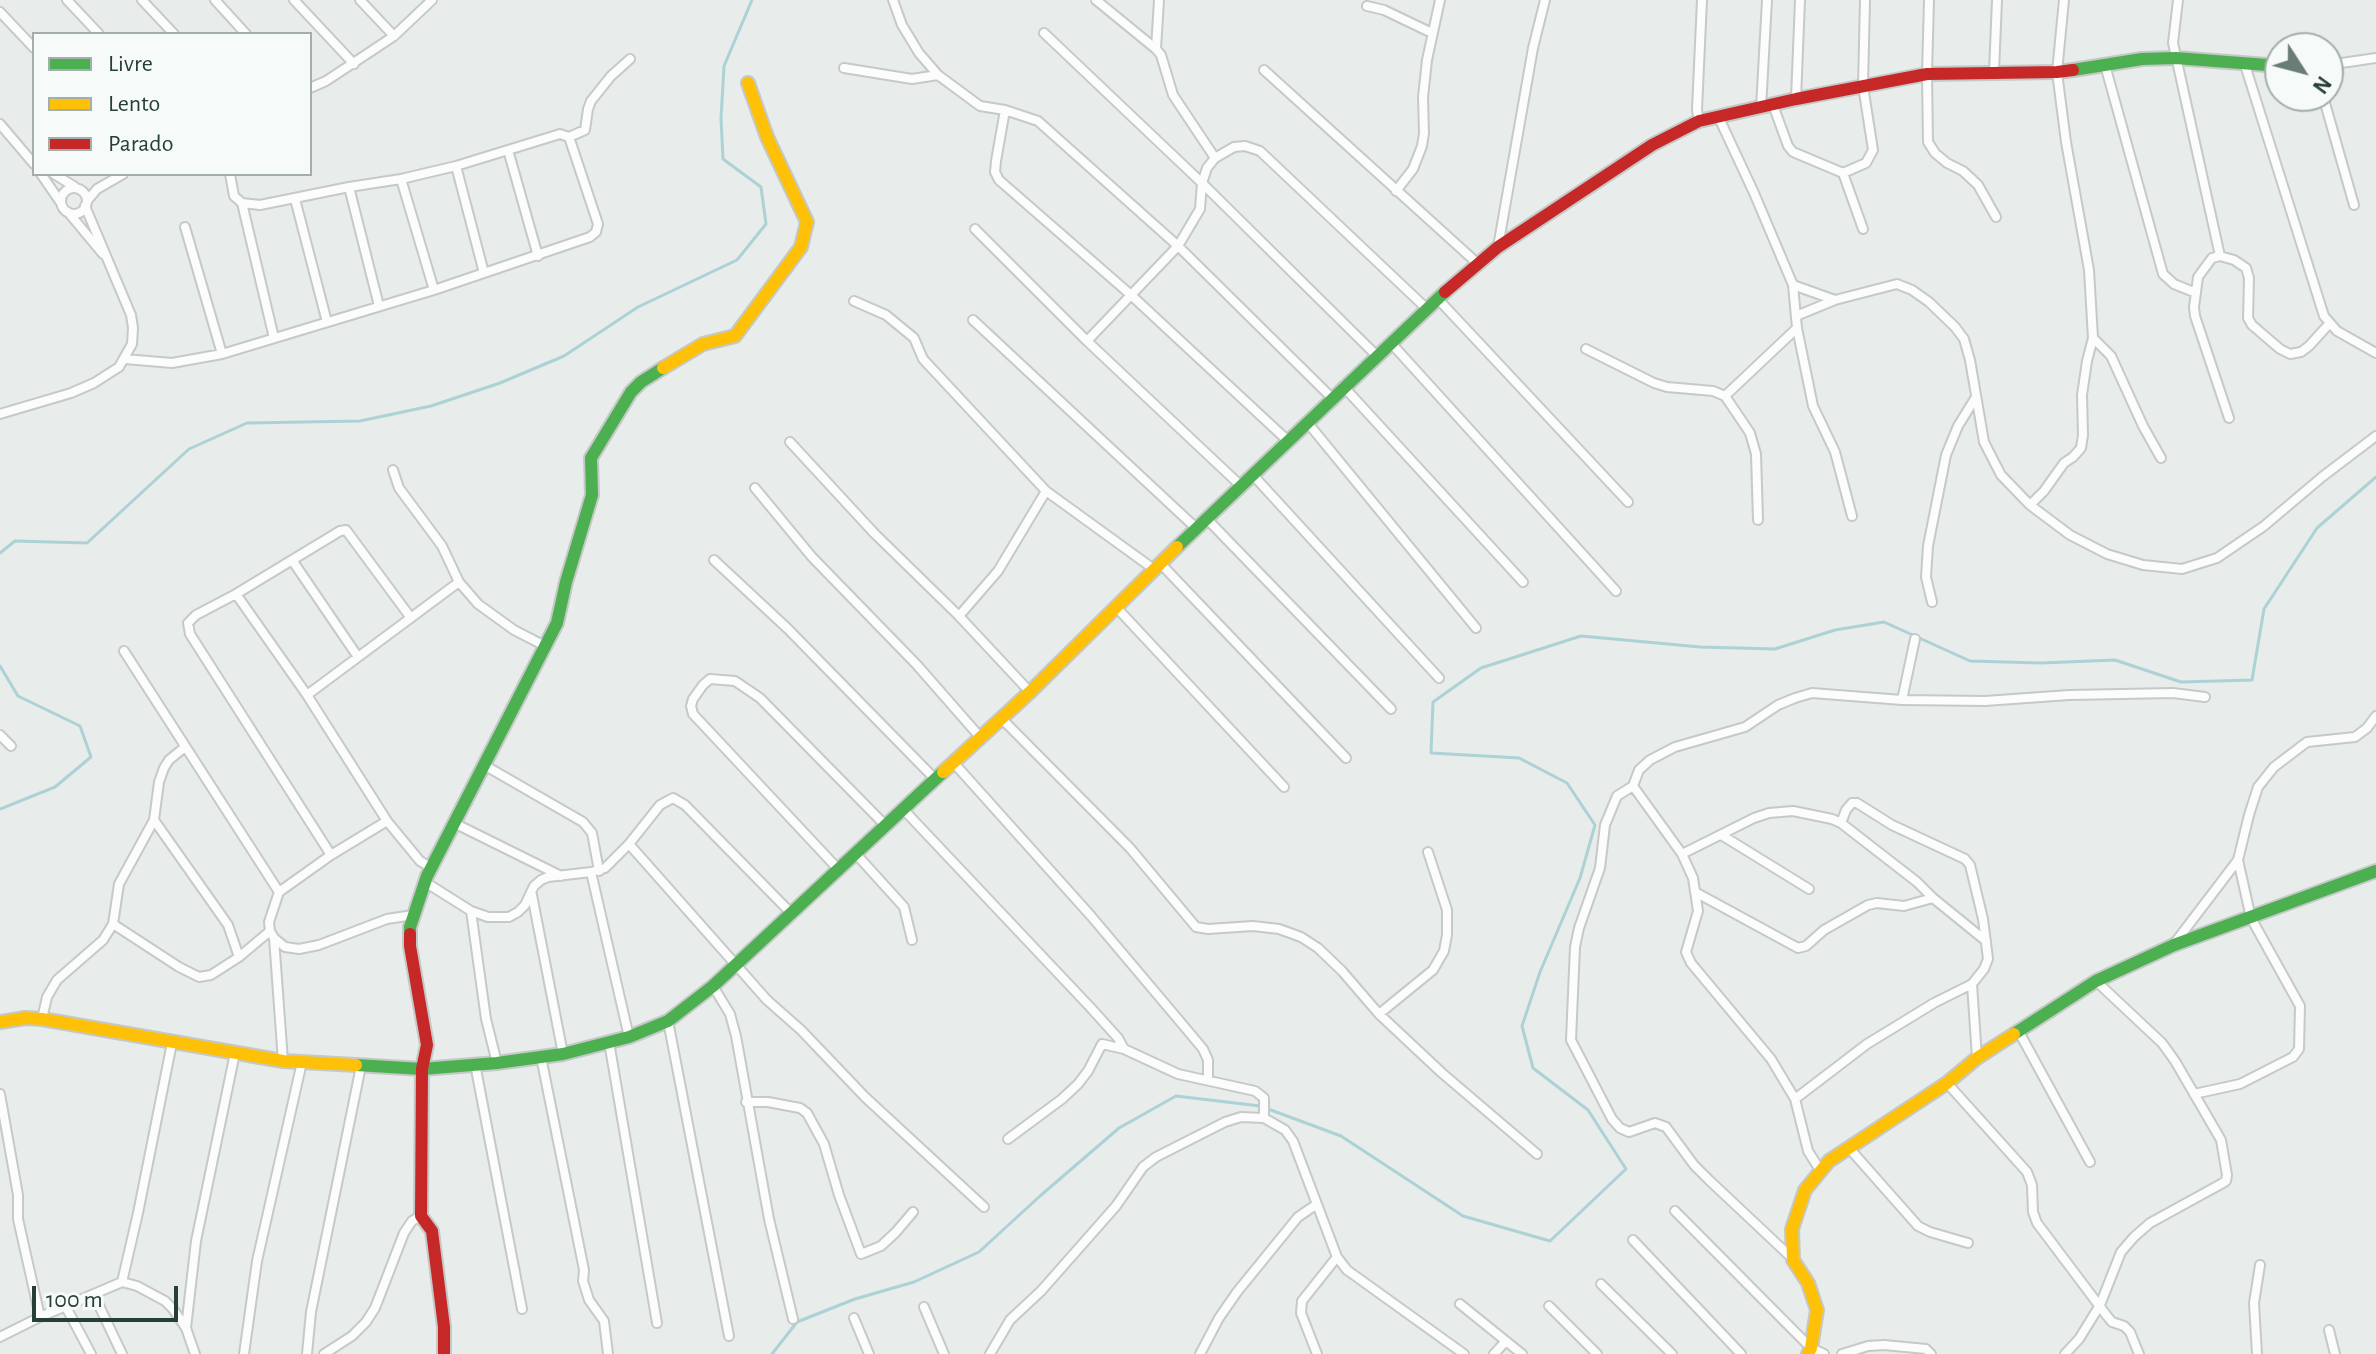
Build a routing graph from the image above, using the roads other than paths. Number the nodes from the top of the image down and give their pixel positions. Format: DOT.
graph roads {
  1 [pos="67,0"];
  2 [pos="142,0"];
  3 [pos="215,0"];
  4 [pos="294,0"];
  5 [pos="360,0"];
  6 [pos="432,0"];
  7 [pos="893,0"];
  8 [pos="1096,0"];
  9 [pos="1159,0"];
  10 [pos="1440,0"];
  11 [pos="1545,0"];
  12 [pos="1702,0"];
  13 [pos="1767,0"];
  14 [pos="1800,0"];
  15 [pos="1865,0"];
  16 [pos="1929,0"];
  17 [pos="1997,0"];
  18 [pos="2064,0"];
  19 [pos="2178,0"];
  20 [pos="1367,6"];
  21 [pos="0,12"];
  22 [pos="97,32"];
  23 [pos="172,32"];
  24 [pos="244,32"];
  25 [pos="1044,33"];
  26 [pos="1432,33"];
  27 [pos="394,36"];
  28 [pos="32,46"];
  29 [pos="1156,49"];
  30 [pos="2176,58"];
  31 [pos="2376,58"];
  32 [pos="630,59"];
  33 [pos="354,64"];
  34 [pos="2344,64"];
  35 [pos="2105,65"];
  36 [pos="2245,65"];
  37 [pos="2264,66"];
  38 [pos="844,68"];
  39 [pos="1264,70"];
  40 [pos="1994,72"];
  41 [pos="2057,72"];
  42 [pos="1927,74"];
  43 [pos="938,75"];
  44 [pos="748,83"];
  45 [pos="1863,86"];
  46 [pos="312,87"];
  47 [pos="1796,99"];
  48 [pos="1767,106"];
  49 [pos="1005,110"];
  50 [pos="2328,112"];
  51 [pos="1719,118"];
  52 [pos="1699,121"];
  53 [pos="0,124"];
  54 [pos="569,137"];
  55 [pos="508,150"];
  56 [pos="1215,158"];
  57 [pos="32,159"];
  58 [pos="456,166"];
  59 [pos="1843,173"];
  60 [pos="42,176"];
  61 [pos="57,176"];
  62 [pos="119,176"];
  63 [pos="230,176"];
  64 [pos="401,179"];
  65 [pos="109,181"];
  66 [pos="1202,183"];
  67 [pos="349,187"];
  68 [pos="78,189"];
  69 [pos="1396,191"];
  70 [pos="295,199"];
  71 [pos="61,203"];
  72 [pos="242,203"];
  73 [pos="86,204"];
  74 [pos="2354,205"];
  75 [pos="68,212"];
  76 [pos="1996,217"];
  77 [pos="185,227"];
  78 [pos="975,229"];
  79 [pos="1863,229"];
  80 [pos="1178,246"];
  81 [pos="1498,247"];
  82 [pos="538,256"];
  83 [pos="2220,256"];
  84 [pos="109,261"];
  85 [pos="1477,263"];
  86 [pos="484,273"];
  87 [pos="1793,285"];
  88 [pos="434,290"];
  89 [pos="2196,293"];
  90 [pos="1131,295"];
  91 [pos="1437,298"];
  92 [pos="1835,300"];
  93 [pos="854,301"];
  94 [pos="379,306"];
  95 [pos="1426,308"];
  96 [pos="1796,316"];
  97 [pos="973,320"];
  98 [pos="327,322"];
  99 [pos="2329,324"];
  100 [pos="1797,328"];
  101 [pos="274,338"];
  102 [pos="2093,338"];
  103 [pos="1087,341"];
  104 [pos="1391,343"];
  105 [pos="1586,349"];
  106 [pos="2376,353"];
  107 [pos="222,354"];
  108 [pos="1376,355"];
  109 [pos="125,359"];
  110 [pos="1343,386"];
  111 [pos="1725,396"];
  112 [pos="1976,396"];
  113 [pos="1332,398"];
  114 [pos="0,414"];
  115 [pos="2229,418"];
  116 [pos="1307,422"];
  117 [pos="2376,436"];
  118 [pos="1287,440"];
  119 [pos="790,442"];
  120 [pos="2161,458"];
  121 [pos="393,470"];
  122 [pos="1252,474"];
  123 [pos="1240,485"];
  124 [pos="755,488"];
  125 [pos="1046,491"];
  126 [pos="1628,502"];
  127 [pos="2030,505"];
  128 [pos="1852,516"];
  129 [pos="1206,518"];
  130 [pos="1758,520"];
  131 [pos="1196,528"];
  132 [pos="292,560"];
  133 [pos="714,560"];
  134 [pos="1158,567"];
  135 [pos="459,582"];
  136 [pos="1523,582"];
  137 [pos="1616,591"];
  138 [pos="236,594"];
  139 [pos="1932,602"];
  140 [pos="1117,608"];
  141 [pos="959,616"];
  142 [pos="411,618"];
  143 [pos="1476,628"];
  144 [pos="1915,639"];
  145 [pos="545,646"];
  146 [pos="124,651"];
  147 [pos="358,657"];
  148 [pos="1439,678"];
  149 [pos="1030,692"];
  150 [pos="307,695"];
  151 [pos="2205,697"];
  152 [pos="1902,700"];
  153 [pos="1391,709"];
  154 [pos="2376,716"];
  155 [pos="1001,718"];
  156 [pos="0,735"];
  157 [pos="980,737"];
  158 [pos="11,746"];
  159 [pos="185,747"];
  160 [pos="1346,758"];
  161 [pos="953,762"];
  162 [pos="484,765"];
  163 [pos="935,779"];
  164 [pos="1633,786"];
  165 [pos="1284,787"];
  166 [pos="903,809"];
  167 [pos="154,820"];
  168 [pos="387,821"];
  169 [pos="454,823"];
  170 [pos="1841,823"];
  171 [pos="885,825"];
  172 [pos="1723,836"];
  173 [pos="629,844"];
  174 [pos="1428,852"];
  175 [pos="856,854"];
  176 [pos="1682,854"];
  177 [pos="331,855"];
  178 [pos="2238,860"];
  179 [pos="432,868"];
  180 [pos="839,870"];
  181 [pos="595,871"];
  182 [pos="2376,871"];
  183 [pos="563,877"];
  184 [pos="425,882"];
  185 [pos="1809,889"];
  186 [pos="279,892"];
  187 [pos="1695,892"];
  188 [pos="531,894"];
  189 [pos="1933,898"];
  190 [pos="471,911"];
  191 [pos="791,913"];
  192 [pos="413,915"];
  193 [pos="2251,918"];
  194 [pos="113,924"];
  195 [pos="272,934"];
  196 [pos="912,940"];
  197 [pos="1986,941"];
  198 [pos="2174,945"];
  199 [pos="239,957"];
  200 [pos="737,964"];
  201 [pos="2096,981"];
  202 [pos="1972,984"];
  203 [pos="713,986"];
  204 [pos="1379,1014"];
  205 [pos="42,1019"];
  206 [pos="668,1021"];
  207 [pos="0,1022"];
  208 [pos="2019,1032"];
  209 [pos="629,1037"];
  210 [pos="609,1042"];
  211 [pos="172,1043"];
  212 [pos="1124,1049"];
  213 [pos="235,1053"];
  214 [pos="563,1054"];
  215 [pos="541,1057"];
  216 [pos="1977,1058"];
  217 [pos="283,1061"];
  218 [pos="302,1062"];
  219 [pos="497,1063"];
  220 [pos="475,1064"];
  221 [pos="361,1066"];
  222 [pos="422,1069"];
  223 [pos="1208,1079"];
  224 [pos="1947,1083"];
  225 [pos="0,1094"];
  226 [pos="2194,1094"];
  227 [pos="1795,1099"];
  228 [pos="746,1102"];
  229 [pos="1264,1118"];
  230 [pos="1008,1139"];
  231 [pos="1849,1148"];
  232 [pos="1537,1154"];
  233 [pos="2090,1162"];
  234 [pos="1820,1170"];
  235 [pos="1317,1204"];
  236 [pos="984,1207"];
  237 [pos="1675,1211"];
  238 [pos="913,1212"];
  239 [pos="421,1216"];
  240 [pos="1633,1240"];
  241 [pos="1968,1243"];
  242 [pos="1337,1257"];
  243 [pos="1793,1260"];
  244 [pos="2260,1265"];
  245 [pos="122,1282"];
  246 [pos="1601,1284"];
  247 [pos="94,1295"];
  248 [pos="1460,1304"];
  249 [pos="2100,1305"];
  250 [pos="1549,1306"];
  251 [pos="66,1307"];
  252 [pos="924,1307"];
  253 [pos="522,1309"];
  254 [pos="40,1317"];
  255 [pos="854,1318"];
  256 [pos="793,1319"];
  257 [pos="657,1323"];
  258 [pos="186,1328"];
  259 [pos="2329,1330"];
  260 [pos="0,1336"];
  261 [pos="729,1336"];
  262 [pos="1506,1341"];
  263 [pos="1815,1352"];
  264 [pos="91,1354"];
  265 [pos="122,1354"];
  266 [pos="195,1354"];
  267 [pos="244,1354"];
  268 [pos="307,1354"];
  269 [pos="324,1354"];
  270 [pos="444,1354"];
  271 [pos="608,1354"];
  272 [pos="869,1354"];
  273 [pos="944,1354"];
  274 [pos="990,1354"];
  275 [pos="1200,1354"];
  276 [pos="1317,1354"];
  277 [pos="1464,1354"];
  278 [pos="1494,1354"];
  279 [pos="1522,1354"];
  280 [pos="1597,1354"];
  281 [pos="1672,1354"];
  282 [pos="1741,1354"];
  283 [pos="1842,1354"];
  284 [pos="1931,1354"];
  285 [pos="2065,1354"];
  286 [pos="2139,1354"];
  287 [pos="2257,1354"];
  288 [pos="2335,1354"];
  1 -- 22 [label="street"];
  2 -- 23 [label="street"];
  3 -- 24 [label="street"];
  4 -- 33 [label="street"];
  5 -- 27 [label="street"];
  6 -- 27 [label="street"];
  7 -- 43 [label="street"];
  8 -- 29 [label="street"];
  9 -- 29 [label="street"];
  10 -- 26 [label="street"];
  11 -- 81 [label="street"];
  12 -- 52 [label="street"];
  13 -- 48 [label="street"];
  14 -- 47 [label="street"];
  15 -- 45 [label="street"];
  16 -- 42 [label="street"];
  17 -- 40 [label="street"];
  18 -- 41 [label="street"];
  19 -- 30 [label="street"];
  20 -- 26 [label="street"];
  21 -- 28 [label="street"];
  25 -- 66 [label="street"];
  26 -- 69 [label="street"];
  27 -- 33 [label="street"];
  29 -- 56 [label="street"];
  30 -- 35 [label="street"];
  30 -- 36 [label="street"];
  30 -- 83 [label="street"];
  31 -- 34 [label="street"];
  32 -- 54 [label="street"];
  33 -- 46 [label="street"];
  35 -- 41 [label="street"];
  35 -- 89 [label="street"];
  36 -- 37 [label="street"];
  36 -- 99 [label="street"];
  38 -- 43 [label="street"];
  39 -- 69 [label="street"];
  40 -- 41 [label="street"];
  40 -- 42 [label="street"];
  41 -- 102 [label="street"];
  42 -- 45 [label="street"];
  42 -- 76 [label="street"];
  43 -- 49 [label="street"];
  44 -- 145 [label="street"];
  45 -- 47 [label="street"];
  45 -- 59 [label="street"];
  47 -- 48 [label="street"];
  48 -- 51 [label="street"];
  48 -- 59 [label="street"];
  49 -- 80 [label="street"];
  49 -- 90 [label="street"];
  50 -- 74 [label="street"];
  51 -- 52 [label="street"];
  51 -- 87 [label="street"];
  52 -- 81 [label="street"];
  53 -- 57 [label="street"];
  54 -- 55 [label="street"];
  54 -- 82 [label="street"];
  55 -- 58 [label="street"];
  55 -- 82 [label="street"];
  56 -- 66 [label="street"];
  56 -- 95 [label="street"];
  58 -- 64 [label="street"];
  58 -- 86 [label="street"];
  59 -- 79 [label="street"];
  60 -- 71 [label="street"];
  61 -- 68 [label="street"];
  62 -- 65 [label="street"];
  63 -- 72 [label="street"];
  64 -- 67 [label="street"];
  64 -- 88 [label="street"];
  65 -- 68 [label="street"];
  65 -- 73 [label="street"];
  66 -- 80 [label="street"];
  66 -- 108 [label="street"];
  67 -- 70 [label="street"];
  67 -- 94 [label="street"];
  68 -- 71 [label="street"];
  68 -- 73 [label="street"];
  69 -- 85 [label="street"];
  70 -- 72 [label="street"];
  70 -- 98 [label="street"];
  71 -- 75 [label="street"];
  72 -- 101 [label="street"];
  73 -- 75 [label="street"];
  73 -- 84 [label="street"];
  75 -- 84 [label="street"];
  77 -- 107 [label="street"];
  78 -- 103 [label="street"];
  80 -- 90 [label="street"];
  80 -- 113 [label="street"];
  81 -- 85 [label="street"];
  82 -- 86 [label="street"];
  83 -- 89 [label="street"];
  83 -- 99 [label="street"];
  84 -- 109 [label="street"];
  85 -- 91 [label="street"];
  86 -- 88 [label="street"];
  87 -- 92 [label="street"];
  87 -- 96 [label="street"];
  88 -- 94 [label="street"];
  89 -- 115 [label="street"];
  90 -- 103 [label="street"];
  90 -- 118 [label="street"];
  91 -- 95 [label="street"];
  91 -- 126 [label="street"];
  92 -- 96 [label="street"];
  92 -- 112 [label="street"];
  93 -- 125 [label="street"];
  94 -- 98 [label="street"];
  95 -- 104 [label="street"];
  96 -- 100 [label="street"];
  97 -- 131 [label="street"];
  98 -- 101 [label="street"];
  99 -- 106 [label="street"];
  100 -- 111 [label="street"];
  100 -- 128 [label="street"];
  101 -- 107 [label="street"];
  102 -- 120 [label="street"];
  102 -- 127 [label="street"];
  103 -- 123 [label="street"];
  104 -- 108 [label="street"];
  104 -- 137 [label="street"];
  105 -- 111 [label="street"];
  107 -- 109 [label="street"];
  108 -- 110 [label="street"];
  109 -- 114 [label="street"];
  110 -- 113 [label="street"];
  110 -- 136 [label="street"];
  111 -- 130 [label="street"];
  112 -- 127 [label="street"];
  112 -- 139 [label="street"];
  113 -- 116 [label="street"];
  116 -- 118 [label="street"];
  116 -- 143 [label="street"];
  117 -- 127 [label="street"];
  118 -- 122 [label="street"];
  119 -- 141 [label="street"];
  121 -- 135 [label="street"];
  122 -- 123 [label="street"];
  122 -- 148 [label="street"];
  123 -- 129 [label="street"];
  124 -- 157 [label="street"];
  125 -- 134 [label="street"];
  125 -- 141 [label="street"];
  129 -- 131 [label="street"];
  129 -- 153 [label="street"];
  131 -- 134 [label="street"];
  132 -- 138 [label="street"];
  132 -- 142 [label="street"];
  132 -- 147 [label="street"];
  133 -- 163 [label="street"];
  134 -- 140 [label="street"];
  134 -- 160 [label="street"];
  135 -- 142 [label="street"];
  135 -- 145 [label="street"];
  138 -- 150 [label="street"];
  138 -- 177 [label="street"];
  140 -- 149 [label="street"];
  140 -- 165 [label="street"];
  141 -- 149 [label="street"];
  142 -- 147 [label="street"];
  144 -- 152 [label="street"];
  145 -- 162 [label="street"];
  146 -- 159 [label="street"];
  147 -- 150 [label="street"];
  149 -- 155 [label="street"];
  150 -- 168 [label="street"];
  151 -- 152 [label="street"];
  152 -- 164 [label="street"];
  154 -- 178 [label="street"];
  155 -- 157 [label="street"];
  155 -- 204 [label="street"];
  156 -- 158 [label="street"];
  157 -- 161 [label="street"];
  159 -- 167 [label="street"];
  159 -- 186 [label="street"];
  161 -- 163 [label="street"];
  161 -- 223 [label="street"];
  162 -- 169 [label="street"];
  162 -- 181 [label="street"];
  163 -- 166 [label="street"];
  164 -- 176 [label="street"];
  164 -- 243 [label="street"];
  166 -- 171 [label="street"];
  166 -- 212 [label="street"];
  167 -- 194 [label="street"];
  167 -- 199 [label="street"];
  168 -- 177 [label="street"];
  168 -- 179 [label="street"];
  169 -- 179 [label="street"];
  169 -- 183 [label="street"];
  170 -- 172 [label="street"];
  170 -- 189 [label="street"];
  170 -- 197 [label="street"];
  171 -- 175 [label="street"];
  171 -- 180 [label="street"];
  172 -- 176 [label="street"];
  172 -- 185 [label="street"];
  173 -- 181 [label="street"];
  173 -- 191 [label="street"];
  173 -- 200 [label="street"];
  174 -- 204 [label="street"];
  175 -- 180 [label="street"];
  175 -- 196 [label="street"];
  176 -- 187 [label="street"];
  177 -- 186 [label="street"];
  178 -- 193 [label="street"];
  178 -- 198 [label="street"];
  179 -- 184 [label="street"];
  180 -- 191 [label="street"];
  181 -- 183 [label="street"];
  181 -- 209 [label="street"];
  182 -- 193 [label="street"];
  183 -- 188 [label="street"];
  184 -- 190 [label="street"];
  184 -- 192 [label="street"];
  186 -- 195 [label="street"];
  187 -- 189 [label="street"];
  187 -- 227 [label="street"];
  188 -- 190 [label="street"];
  188 -- 214 [label="street"];
  189 -- 197 [label="street"];
  190 -- 219 [label="street"];
  191 -- 200 [label="street"];
  192 -- 195 [label="street"];
  192 -- 222 [label="street"];
  193 -- 198 [label="street"];
  193 -- 226 [label="street"];
  194 -- 199 [label="street"];
  194 -- 205 [label="street"];
  195 -- 199 [label="street"];
  195 -- 217 [label="street"];
  197 -- 202 [label="street"];
  198 -- 201 [label="street"];
  200 -- 203 [label="street"];
  200 -- 236 [label="street"];
  201 -- 208 [label="street"];
  201 -- 226 [label="street"];
  202 -- 216 [label="street"];
  202 -- 227 [label="street"];
  203 -- 206 [label="street"];
  203 -- 228 [label="street"];
  204 -- 232 [label="street"];
  205 -- 207 [label="street"];
  205 -- 211 [label="street"];
  206 -- 209 [label="street"];
  206 -- 261 [label="street"];
  208 -- 216 [label="street"];
  208 -- 233 [label="street"];
  209 -- 210 [label="street"];
  210 -- 214 [label="street"];
  210 -- 257 [label="street"];
  211 -- 213 [label="street"];
  211 -- 245 [label="street"];
  212 -- 223 [label="street"];
  212 -- 230 [label="street"];
  213 -- 217 [label="street"];
  213 -- 258 [label="street"];
  214 -- 215 [label="street"];
  215 -- 219 [label="street"];
  215 -- 271 [label="street"];
  216 -- 224 [label="street"];
  217 -- 218 [label="street"];
  218 -- 221 [label="street"];
  218 -- 267 [label="street"];
  219 -- 220 [label="street"];
  220 -- 222 [label="street"];
  220 -- 253 [label="street"];
  221 -- 222 [label="street"];
  221 -- 268 [label="street"];
  222 -- 239 [label="street"];
  223 -- 229 [label="street"];
  224 -- 231 [label="street"];
  224 -- 249 [label="street"];
  225 -- 254 [label="street"];
  226 -- 249 [label="street"];
  227 -- 234 [label="street"];
  228 -- 238 [label="street"];
  228 -- 256 [label="street"];
  229 -- 235 [label="street"];
  229 -- 274 [label="street"];
  231 -- 234 [label="street"];
  231 -- 241 [label="street"];
  234 -- 243 [label="street"];
  235 -- 242 [label="street"];
  235 -- 275 [label="street"];
  237 -- 263 [label="street"];
  239 -- 269 [label="street"];
  239 -- 270 [label="street"];
  240 -- 282 [label="street"];
  242 -- 276 [label="street"];
  242 -- 277 [label="street"];
  243 -- 263 [label="street"];
  244 -- 287 [label="street"];
  245 -- 247 [label="street"];
  245 -- 258 [label="street"];
  246 -- 281 [label="street"];
  247 -- 251 [label="street"];
  247 -- 265 [label="street"];
  248 -- 262 [label="street"];
  249 -- 285 [label="street"];
  249 -- 286 [label="street"];
  250 -- 280 [label="street"];
  251 -- 254 [label="street"];
  251 -- 264 [label="street"];
  252 -- 273 [label="street"];
  254 -- 260 [label="street"];
  255 -- 272 [label="street"];
  258 -- 266 [label="street"];
  259 -- 288 [label="street"];
  262 -- 278 [label="street"];
  262 -- 279 [label="street"];
  283 -- 284 [label="street"];
}
